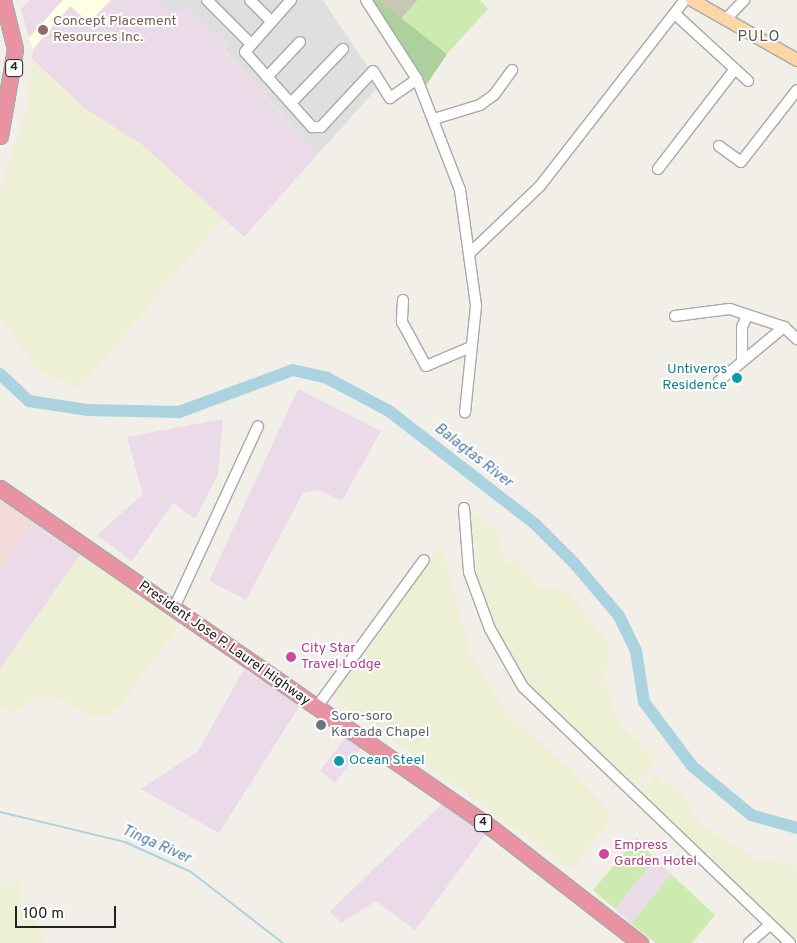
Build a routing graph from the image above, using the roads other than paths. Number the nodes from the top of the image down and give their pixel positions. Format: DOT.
graph roads {
  1 [pos="3,0"];
  2 [pos="208,0"];
  3 [pos="250,0"];
  4 [pos="291,0"];
  5 [pos="366,0"];
  6 [pos="685,0"];
  7 [pos="692,0"];
  8 [pos="744,0"];
  9 [pos="676,14"];
  10 [pos="725,20"];
  11 [pos="271,21"];
  12 [pos="300,42"];
  13 [pos="250,44"];
  14 [pos="343,49"];
  15 [pos="797,60"];
  16 [pos="735,69"];
  17 [pos="512,70"];
  18 [pos="267,77"];
  19 [pos="417,79"];
  20 [pos="748,81"];
  21 [pos="797,90"];
  22 [pos="291,104"];
  23 [pos="434,119"];
  24 [pos="0,136"];
  25 [pos="719,146"];
  26 [pos="658,169"];
  27 [pos="470,253"];
  28 [pos="403,300"];
  29 [pos="675,316"];
  30 [pos="747,316"];
  31 [pos="784,327"];
  32 [pos="797,339"];
  33 [pos="471,347"];
  34 [pos="742,358"];
  35 [pos="719,381"];
  36 [pos="465,412"];
  37 [pos="258,426"];
  38 [pos="0,488"];
  39 [pos="464,508"];
  40 [pos="424,560"];
  41 [pos="174,608"];
  42 [pos="316,708"];
  43 [pos="770,925"];
  44 [pos="640,943"];
  45 [pos="749,943"];
  46 [pos="790,943"];
  1 -- 24 [label="highway, 4"];
  2 -- 13 [label="street"];
  3 -- 11 [label="street"];
  4 -- 11 [label="street"];
  5 -- 19 [label="street"];
  6 -- 9 [label="street"];
  7 -- 10 [label="main road"];
  8 -- 10 [label="street"];
  9 -- 16 [label="street"];
  9 -- 27 [label="street"];
  10 -- 15 [label="main road"];
  11 -- 13 [label="street"];
  12 -- 18 [label="street"];
  13 -- 18 [label="street"];
  14 -- 22 [label="street"];
  16 -- 20 [label="street"];
  16 -- 26 [label="street"];
  17 -- 23 [label="street"];
  18 -- 22 [label="street"];
  19 -- 22 [label="street"];
  19 -- 23 [label="street"];
  21 -- 25 [label="street"];
  23 -- 27 [label="street"];
  27 -- 33 [label="street"];
  28 -- 33 [label="street"];
  29 -- 30 [label="street"];
  30 -- 31 [label="street"];
  30 -- 34 [label="street"];
  31 -- 32 [label="street"];
  31 -- 34 [label="street"];
  33 -- 36 [label="street"];
  34 -- 35 [label="street"];
  37 -- 41 [label="street"];
  38 -- 41 [label="highway, President Jose P. Laurel Highway / 4"];
  39 -- 43 [label="street"];
  40 -- 42 [label="street"];
  41 -- 42 [label="highway, President Jose P. Laurel Highway / 4"];
  42 -- 44 [label="highway, President Jose P. Laurel Highway / 4"];
  43 -- 45 [label="street"];
  43 -- 46 [label="street"];
}
